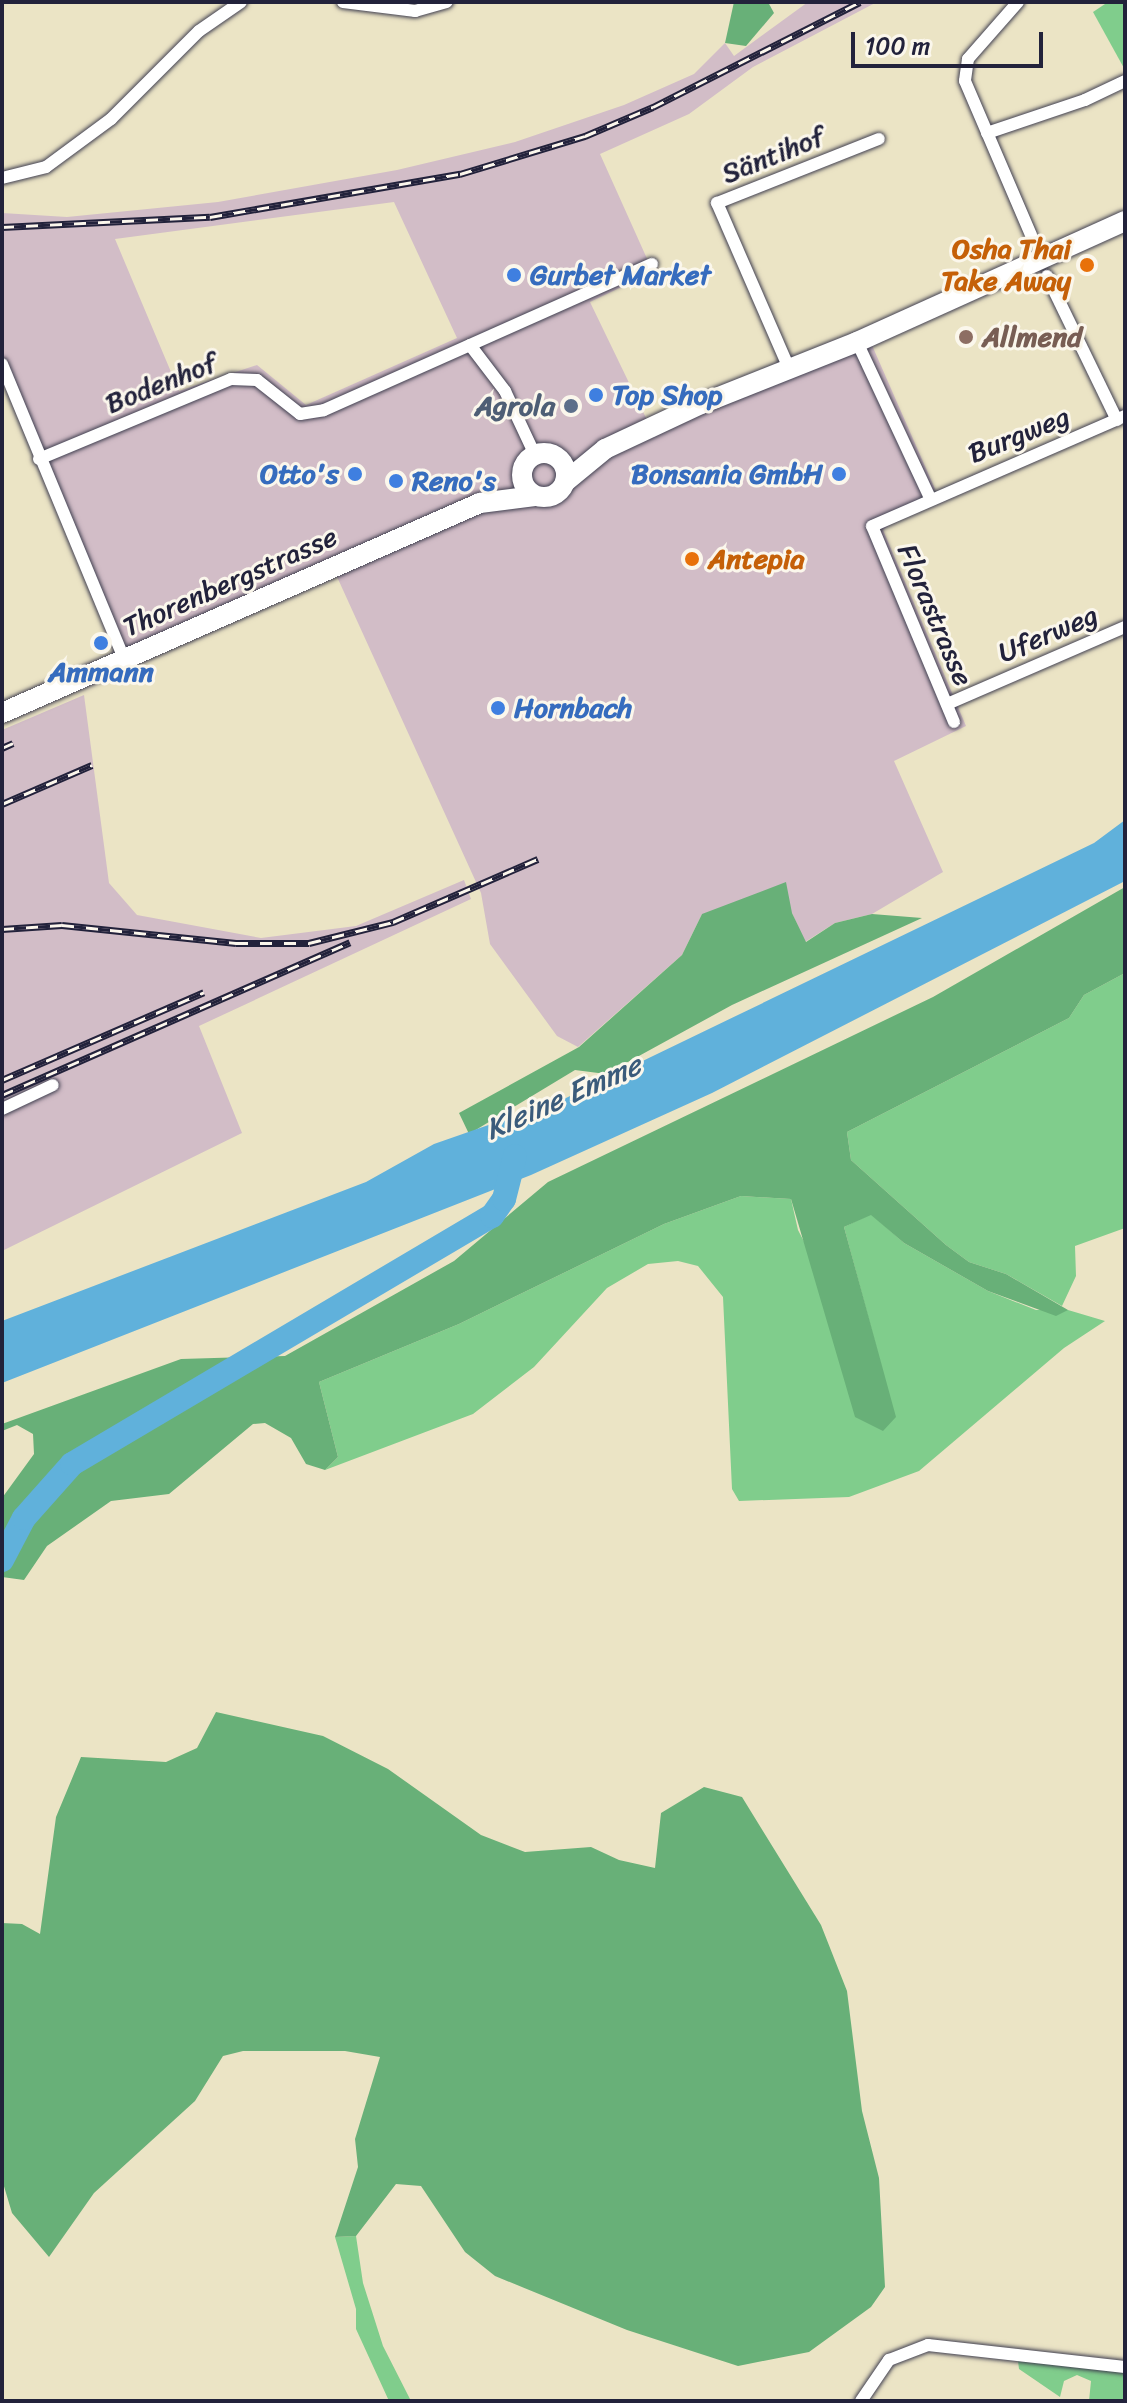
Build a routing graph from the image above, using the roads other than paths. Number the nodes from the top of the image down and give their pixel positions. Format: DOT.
graph roads {
  1 [pos="241,2"];
  2 [pos="343,2"];
  3 [pos="447,2"];
  4 [pos="1018,2"];
  5 [pos="1125,81"];
  6 [pos="987,133"];
  7 [pos="879,139"];
  8 [pos="2,178"];
  9 [pos="1125,221"];
  10 [pos="1031,235"];
  11 [pos="652,264"];
  12 [pos="1047,276"];
  13 [pos="857,342"];
  14 [pos="470,345"];
  15 [pos="2,364"];
  16 [pos="788,366"];
  17 [pos="1121,418"];
  18 [pos="605,449"];
  19 [pos="39,459"];
  20 [pos="537,460"];
  21 [pos="565,482"];
  22 [pos="535,496"];
  23 [pos="930,498"];
  24 [pos="480,503"];
  25 [pos="1125,627"];
  26 [pos="124,659"];
  27 [pos="947,704"];
  28 [pos="2,713"];
  29 [pos="954,722"];
  30 [pos="53,1085"];
  31 [pos="2,1109"];
  32 [pos="1125,2367"];
  33 [pos="861,2401"];
  1 -- 8 [label="street"];
  2 -- 3 [label="street"];
  4 -- 6 [label="street"];
  5 -- 6 [label="street"];
  6 -- 10 [label="street"];
  7 -- 16 [label="street, Säntihof"];
  9 -- 13 [label="main road"];
  11 -- 14 [label="street, Bodenhof"];
  12 -- 17 [label="street"];
  13 -- 16 [label="main road"];
  13 -- 23 [label="street"];
  14 -- 19 [label="street, Bodenhof"];
  14 -- 20 [label="street"];
  15 -- 19 [label="street"];
  16 -- 18 [label="main road"];
  17 -- 23 [label="street, Burgweg"];
  18 -- 20 [label="main road"];
  18 -- 21 [label="main road"];
  19 -- 26 [label="street"];
  20 -- 21 [label="main road"];
  20 -- 22 [label="main road"];
  20 -- 24 [label="main road, Thorenbergstrasse"];
  21 -- 22 [label="main road"];
  22 -- 24 [label="main road, Thorenbergstrasse"];
  23 -- 27 [label="street, Florastrasse"];
  24 -- 26 [label="main road, Thorenbergstrasse"];
  25 -- 27 [label="street, Uferweg"];
  26 -- 28 [label="main road, Thorenbergstrasse"];
  27 -- 29 [label="street, Florastrasse"];
  30 -- 31 [label="street"];
  32 -- 33 [label="street"];
}
